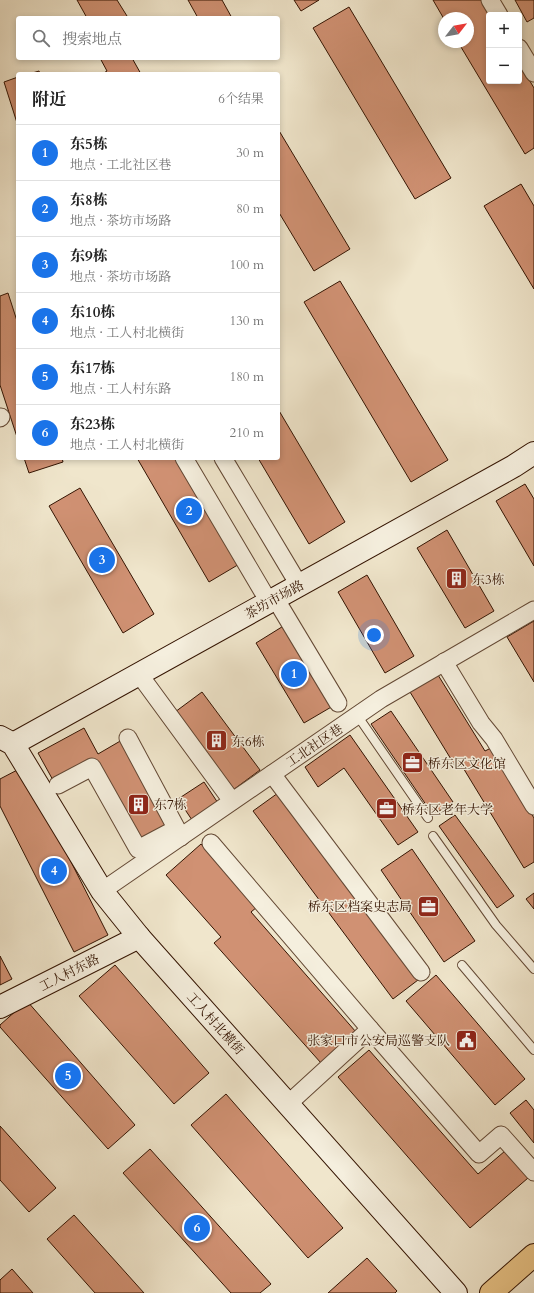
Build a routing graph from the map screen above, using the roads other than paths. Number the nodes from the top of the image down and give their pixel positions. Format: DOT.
graph roads {
  1 [pos="490,0"];
  2 [pos="497,12"];
  3 [pos="522,53"];
  4 [pos="534,73"];
  5 [pos="534,453"];
  6 [pos="185,460"];
  7 [pos="224,460"];
  8 [pos="299,585"];
  9 [pos="272,600"];
  10 [pos="534,610"];
  11 [pos="444,662"];
  12 [pos="139,674"];
  13 [pos="338,703"];
  14 [pos="357,715"];
  15 [pos="128,738"];
  16 [pos="7,743"];
  17 [pos="272,774"];
  18 [pos="58,785"];
  19 [pos="232,801"];
  20 [pos="534,806"];
  21 [pos="428,818"];
  22 [pos="178,833"];
  23 [pos="433,836"];
  24 [pos="211,843"];
  25 [pos="102,891"];
  26 [pos="139,937"];
  27 [pos="462,965"];
  28 [pos="534,969"];
  29 [pos="421,972"];
  30 [pos="0,1007"];
  31 [pos="370,1029"];
  32 [pos="534,1050"];
  33 [pos="288,1104"];
  34 [pos="534,1172"];
  35 [pos="534,1255"];
  36 [pos="456,1293"];
  37 [pos="491,1293"];
  1 -- 2 [label="street"];
  3 -- 4 [label="street"];
  5 -- 8 [label="street, 茶坊市场路"];
  6 -- 9 [label="street"];
  7 -- 8 [label="street"];
  8 -- 9 [label="street, 茶坊市场路"];
  9 -- 12 [label="street, 茶坊市场路"];
  9 -- 13 [label="street"];
  10 -- 11 [label="street, 工北社区巷"];
  11 -- 14 [label="street, 工北社区巷"];
  11 -- 20 [label="street"];
  12 -- 16 [label="street, 茶坊市场路"];
  12 -- 19 [label="street"];
  14 -- 17 [label="street, 工北社区巷"];
  14 -- 21 [label="lane"];
  15 -- 22 [label="street"];
  16 -- 25 [label="street, 工人村北横街"];
  17 -- 19 [label="street, 工北社区巷"];
  17 -- 29 [label="street"];
  18 -- 22 [label="street"];
  19 -- 22 [label="street, 工北社区巷"];
  22 -- 25 [label="street, 工北社区巷"];
  23 -- 28 [label="lane"];
  24 -- 31 [label="street"];
  25 -- 26 [label="street, 工人村北横街"];
  26 -- 30 [label="street, 工人村东路"];
  26 -- 33 [label="street, 工人村北横街"];
  27 -- 32 [label="lane"];
  31 -- 33 [label="street"];
  31 -- 34 [label="street"];
  33 -- 36 [label="street, 工人村北横街"];
  35 -- 37 [label="highway"];
}
